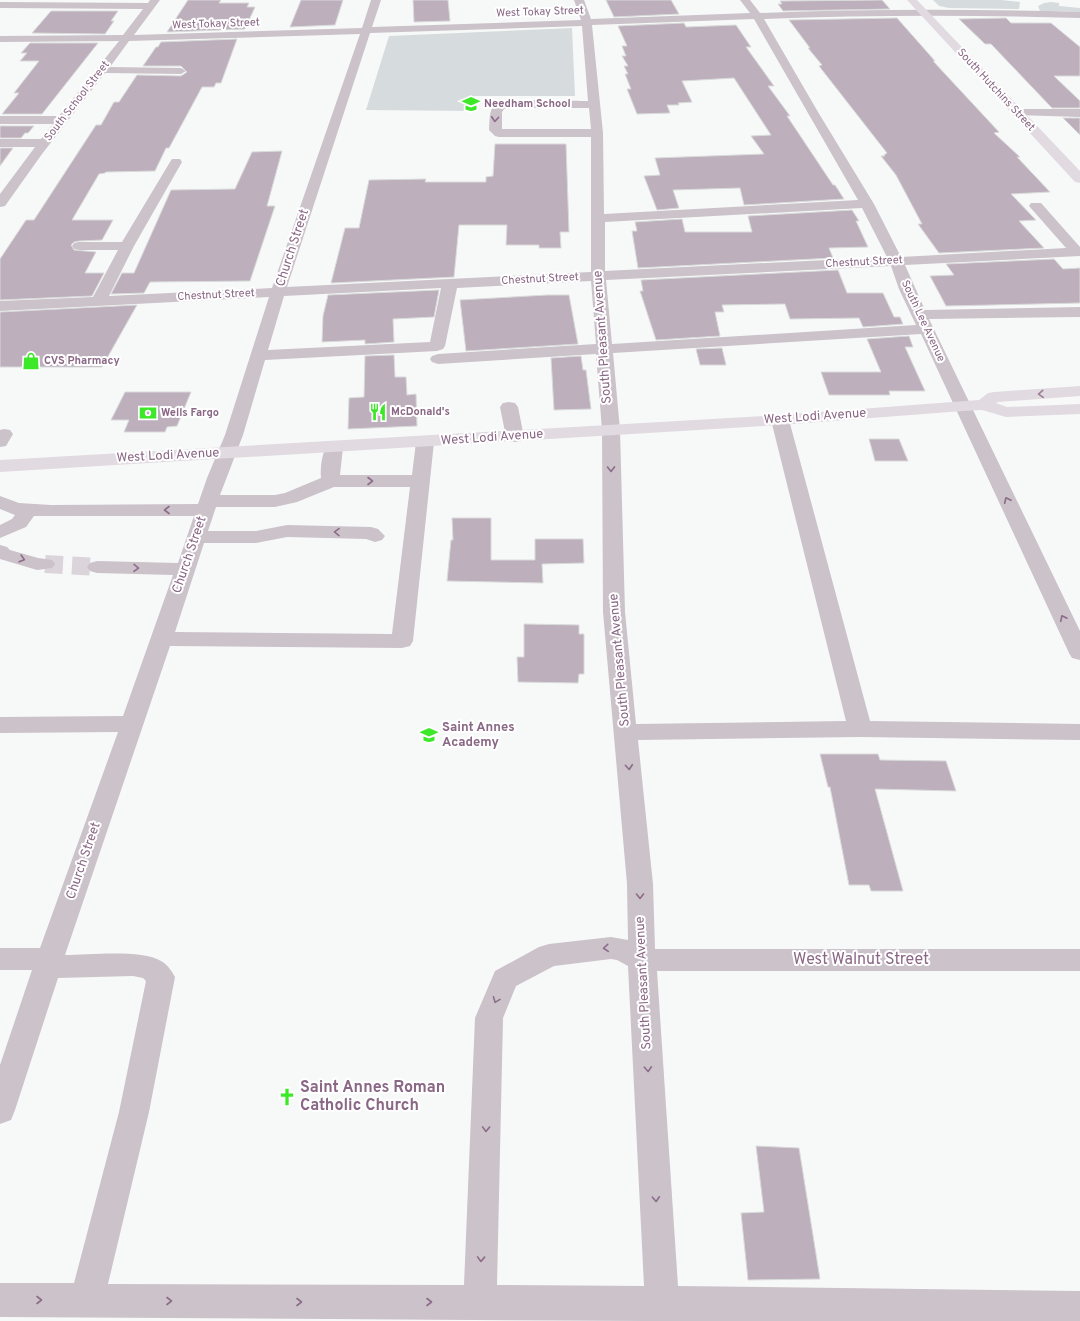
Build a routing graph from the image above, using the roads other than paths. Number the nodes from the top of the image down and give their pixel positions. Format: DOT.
graph roads {
  1 [pos="376,0"];
  2 [pos="579,0"];
  3 [pos="745,0"];
  4 [pos="912,0"];
  5 [pos="153,3"];
  6 [pos="0,5"];
  7 [pos="47,6"];
  8 [pos="923,12"];
  9 [pos="757,16"];
  10 [pos="36,17"];
  11 [pos="1078,17"];
  12 [pos="587,23"];
  13 [pos="26,28"];
  14 [pos="365,30"];
  15 [pos="15,39"];
  16 [pos="127,39"];
  17 [pos="2,44"];
  18 [pos="100,70"];
  19 [pos="181,70"];
  20 [pos="594,104"];
  21 [pos="1018,113"];
  22 [pos="1080,113"];
  23 [pos="0,120"];
  24 [pos="62,120"];
  25 [pos="597,133"];
  26 [pos="0,143"];
  27 [pos="44,143"];
  28 [pos="176,162"];
  29 [pos="1079,178"];
  30 [pos="0,203"];
  31 [pos="867,204"];
  32 [pos="1036,206"];
  33 [pos="597,218"];
  34 [pos="79,246"];
  35 [pos="127,246"];
  36 [pos="1078,252"];
  37 [pos="896,260"];
  38 [pos="598,276"];
  39 [pos="450,283"];
  40 [pos="278,292"];
  41 [pos="99,300"];
  42 [pos="0,306"];
  43 [pos="1080,312"];
  44 [pos="924,322"];
  45 [pos="604,350"];
  46 [pos="259,355"];
  47 [pos="438,359"];
  48 [pos="1080,391"];
  49 [pos="983,405"];
  50 [pos="963,406"];
  51 [pos="509,407"];
  52 [pos="1080,409"];
  53 [pos="780,420"];
  54 [pos="611,430"];
  55 [pos="515,437"];
  56 [pos="425,442"];
  57 [pos="334,447"];
  58 [pos="227,452"];
  59 [pos="0,466"];
  60 [pos="331,481"];
  61 [pos="420,482"];
  62 [pos="0,502"];
  63 [pos="207,505"];
  64 [pos="28,510"];
  65 [pos="0,532"];
  66 [pos="375,536"];
  67 [pos="196,537"];
  68 [pos="0,551"];
  69 [pos="45,564"];
  70 [pos="96,567"];
  71 [pos="186,569"];
  72 [pos="162,639"];
  73 [pos="1080,653"];
  74 [pos="132,724"];
  75 [pos="0,725"];
  76 [pos="860,729"];
  77 [pos="626,732"];
  78 [pos="1080,732"];
  79 [pos="0,958"];
  80 [pos="642,960"];
  81 [pos="1080,960"];
  82 [pos="48,963"];
  83 [pos="0,1110"];
  84 [pos="0,1300"];
  85 [pos="86,1301"];
  86 [pos="480,1303"];
  87 [pos="1080,1308"];
  88 [pos="663,1312"];
  1 -- 14 [label="street, Church Street"];
  2 -- 12 [label="street, South Pleasant Avenue"];
  3 -- 9 [label="street, South Lee Avenue"];
  4 -- 8 [label="main road, South Hutchins Street"];
  5 -- 7 [label="street"];
  5 -- 16 [label="street, South School Street"];
  6 -- 7 [label="street"];
  7 -- 10 [label="street"];
  8 -- 9 [label="street, West Tokay Street"];
  8 -- 11 [label="street, West Tokay Street"];
  8 -- 21 [label="main road, South Hutchins Street"];
  9 -- 12 [label="street, West Tokay Street"];
  9 -- 31 [label="street, South Lee Avenue"];
  12 -- 14 [label="street, West Tokay Street"];
  12 -- 20 [label="street, South Pleasant Avenue"];
  13 -- 15 [label="street"];
  14 -- 16 [label="street, West Tokay Street"];
  14 -- 40 [label="street, Church Street"];
  15 -- 16 [label="street, West Tokay Street"];
  15 -- 17 [label="street, West Tokay Street"];
  16 -- 18 [label="street, South School Street"];
  18 -- 19 [label="street"];
  18 -- 24 [label="street, South School Street"];
  20 -- 25 [label="street, South Pleasant Avenue"];
  20 -- 25 [label="street, one-way"];
  21 -- 22 [label="street"];
  21 -- 29 [label="main road, South Hutchins Street"];
  23 -- 24 [label="street"];
  24 -- 27 [label="street, South School Street"];
  25 -- 33 [label="street, South Pleasant Avenue"];
  26 -- 27 [label="street"];
  27 -- 30 [label="street, South School Street"];
  28 -- 35 [label="street"];
  31 -- 33 [label="street"];
  31 -- 37 [label="street, South Lee Avenue"];
  32 -- 36 [label="street"];
  33 -- 38 [label="street, South Pleasant Avenue"];
  34 -- 35 [label="street"];
  35 -- 41 [label="street"];
  36 -- 37 [label="street, Chestnut Street"];
  37 -- 38 [label="street, Chestnut Street"];
  37 -- 44 [label="street, South Lee Avenue"];
  38 -- 39 [label="street, Chestnut Street"];
  38 -- 45 [label="street, South Pleasant Avenue"];
  39 -- 40 [label="street, Chestnut Street"];
  39 -- 46 [label="street"];
  40 -- 41 [label="street, Chestnut Street"];
  40 -- 46 [label="street, Church Street"];
  41 -- 42 [label="street, Chestnut Street"];
  43 -- 44 [label="street"];
  44 -- 45 [label="street"];
  44 -- 50 [label="street, South Lee Avenue"];
  45 -- 47 [label="street"];
  45 -- 54 [label="street, South Pleasant Avenue"];
  46 -- 58 [label="street, Church Street"];
  48 -- 49 [label="main road, West Lodi Avenue, one-way"];
  49 -- 50 [label="main road, West Lodi Avenue"];
  49 -- 52 [label="main road, West Lodi Avenue"];
  50 -- 53 [label="main road, West Lodi Avenue"];
  73 -- 50 [label="street, South Lee Avenue, one-way"];
  51 -- 55 [label="street"];
  53 -- 54 [label="main road, West Lodi Avenue"];
  53 -- 76 [label="street"];
  54 -- 55 [label="main road, West Lodi Avenue"];
  54 -- 77 [label="street, South Pleasant Avenue, one-way"];
  55 -- 56 [label="main road, West Lodi Avenue"];
  56 -- 57 [label="main road, West Lodi Avenue"];
  56 -- 61 [label="street"];
  57 -- 58 [label="main road, West Lodi Avenue"];
  57 -- 60 [label="street"];
  58 -- 59 [label="main road, West Lodi Avenue"];
  58 -- 63 [label="street, Church Street"];
  60 -- 61 [label="street, one-way"];
  60 -- 63 [label="street"];
  61 -- 72 [label="street"];
  62 -- 64 [label="street"];
  63 -- 64 [label="street, one-way"];
  63 -- 67 [label="street, Church Street"];
  64 -- 65 [label="street"];
  66 -- 67 [label="street, one-way"];
  67 -- 71 [label="street, Church Street"];
  68 -- 69 [label="street, one-way"];
  70 -- 71 [label="street, one-way"];
  71 -- 72 [label="street, Church Street"];
  72 -- 74 [label="street, Church Street"];
  74 -- 75 [label="street"];
  74 -- 82 [label="street, Church Street"];
  76 -- 77 [label="street"];
  76 -- 78 [label="street"];
  77 -- 80 [label="street, South Pleasant Avenue, one-way"];
  79 -- 82 [label="street"];
  80 -- 81 [label="street, West Walnut Street"];
  80 -- 86 [label="street, one-way"];
  80 -- 88 [label="street, South Pleasant Avenue, one-way"];
  82 -- 83 [label="street, Church Street"];
  82 -- 85 [label="street"];
  84 -- 85 [label="street, one-way"];
  85 -- 86 [label="street, one-way"];
  86 -- 88 [label="street"];
  87 -- 88 [label="street"];
}
